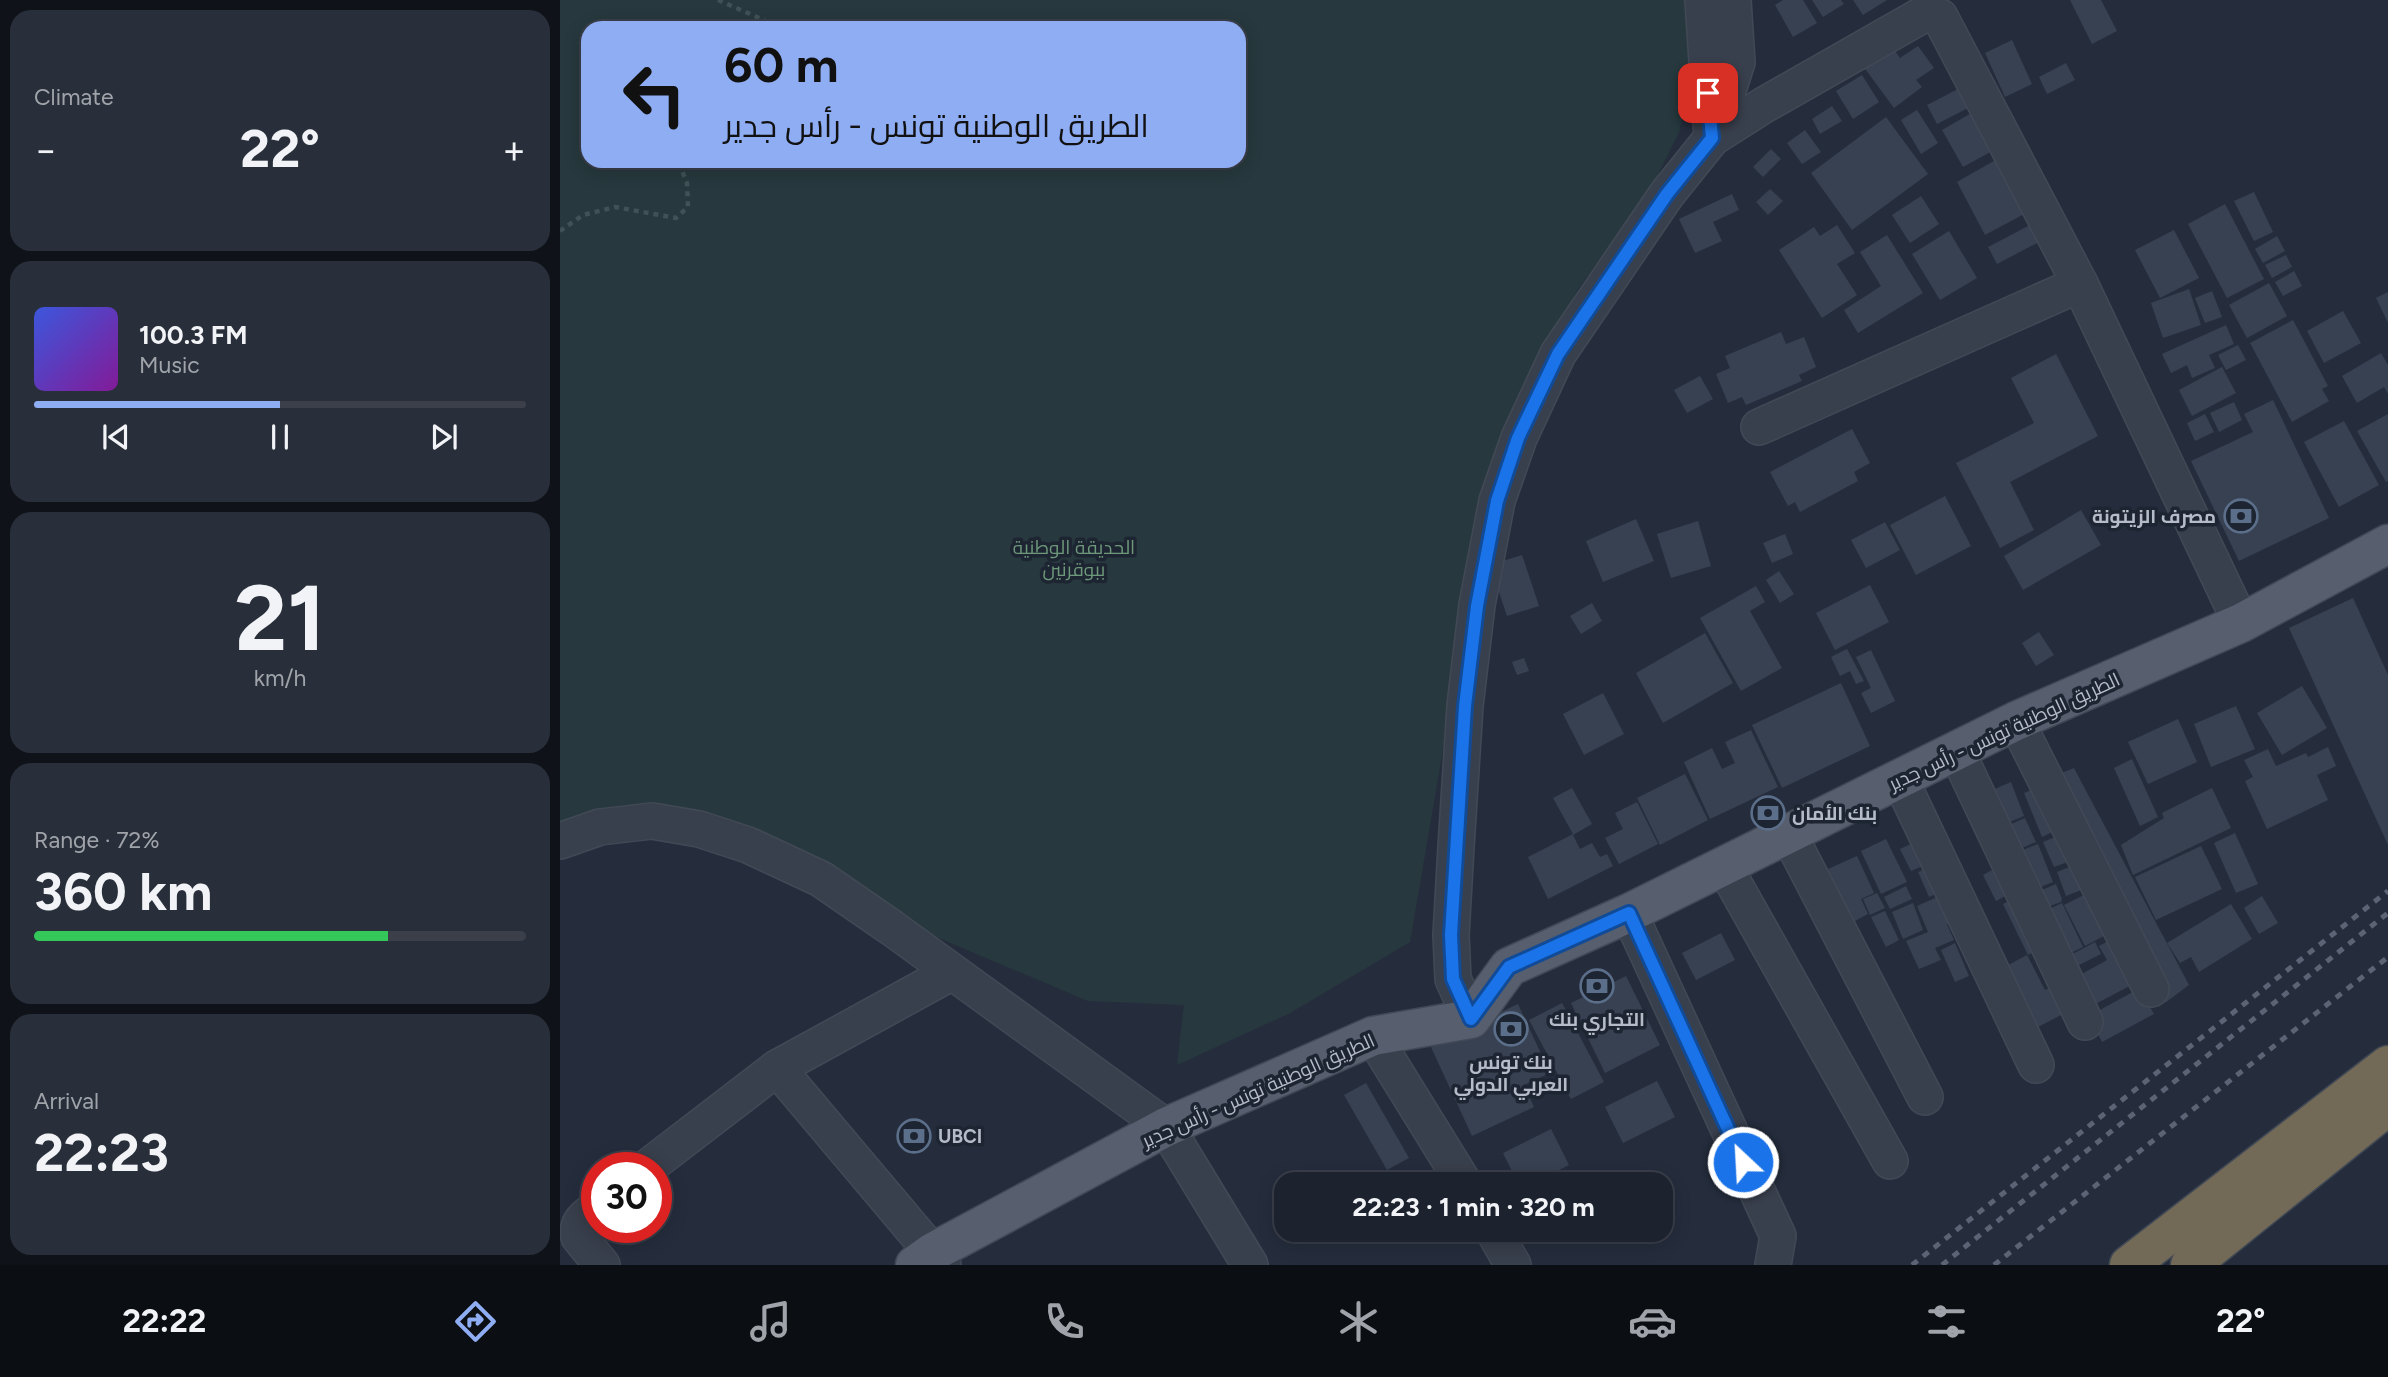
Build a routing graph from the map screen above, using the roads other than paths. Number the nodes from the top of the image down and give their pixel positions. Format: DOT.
graph roads {
  1 [pos="1727,1"];
  2 [pos="1712,138"];
  3 [pos="2080,284"];
  4 [pos="1759,427"];
  5 [pos="2388,544"];
  6 [pos="2241,623"];
  7 [pos="2016,722"];
  8 [pos="1956,750"];
  9 [pos="1900,779"];
  10 [pos="1789,835"];
  11 [pos="560,841"];
  12 [pos="1724,866"];
  13 [pos="1629,913"];
  14 [pos="952,972"];
  15 [pos="2151,989"];
  16 [pos="1471,1019"];
  17 [pos="2085,1022"];
  18 [pos="1373,1036"];
  19 [pos="2036,1065"];
  20 [pos="2388,1065"];
  21 [pos="777,1068"];
  22 [pos="1925,1097"];
  23 [pos="2388,1107"];
  24 [pos="1167,1127"];
  25 [pos="668,1152"];
  26 [pos="1890,1161"];
  27 [pos="1457,1172"];
  28 [pos="581,1222"];
  29 [pos="581,1239"];
  30 [pos="1500,1242"];
  31 [pos="584,1243"];
  32 [pos="931,1261"];
  33 [pos="2195,1264"];
  34 [pos="602,1265"];
  35 [pos="1250,1265"];
  36 [pos="1513,1265"];
  37 [pos="1773,1265"];
  38 [pos="2129,1265"];
  1 -- 2 [label="street"];
  2 -- 3 [label="street"];
  2 -- 16 [label="street"];
  3 -- 4 [label="street"];
  3 -- 6 [label="street"];
  5 -- 6 [label="main road, الطريق الوطنية تونس - رأس جدير"];
  6 -- 7 [label="main road, الطريق الوطنية تونس - رأس جدير"];
  7 -- 8 [label="main road, الطريق الوطنية تونس - رأس جدير"];
  7 -- 15 [label="street"];
  8 -- 9 [label="main road, الطريق الوطنية تونس - رأس جدير"];
  8 -- 17 [label="street"];
  9 -- 10 [label="main road, الطريق الوطنية تونس - رأس جدير"];
  9 -- 19 [label="street"];
  10 -- 12 [label="main road, الطريق الوطنية تونس - رأس جدير"];
  10 -- 22 [label="street"];
  11 -- 14 [label="street"];
  12 -- 13 [label="main road, الطريق الوطنية تونس - رأس جدير"];
  12 -- 26 [label="street"];
  13 -- 16 [label="main road, الطريق الوطنية تونس - رأس جدير"];
  13 -- 37 [label="street"];
  14 -- 21 [label="street"];
  14 -- 24 [label="street"];
  16 -- 18 [label="main road, الطريق الوطنية تونس - رأس جدير"];
  18 -- 24 [label="main road, الطريق الوطنية تونس - رأس جدير"];
  18 -- 27 [label="street"];
  20 -- 38 [label="highway"];
  21 -- 25 [label="street"];
  21 -- 32 [label="street"];
  23 -- 33 [label="highway"];
  24 -- 32 [label="main road, الطريق الوطنية تونس - رأس جدير"];
  24 -- 35 [label="street"];
  28 -- 29 [label="street"];
  30 -- 36 [label="street"];
  31 -- 34 [label="street"];
}
